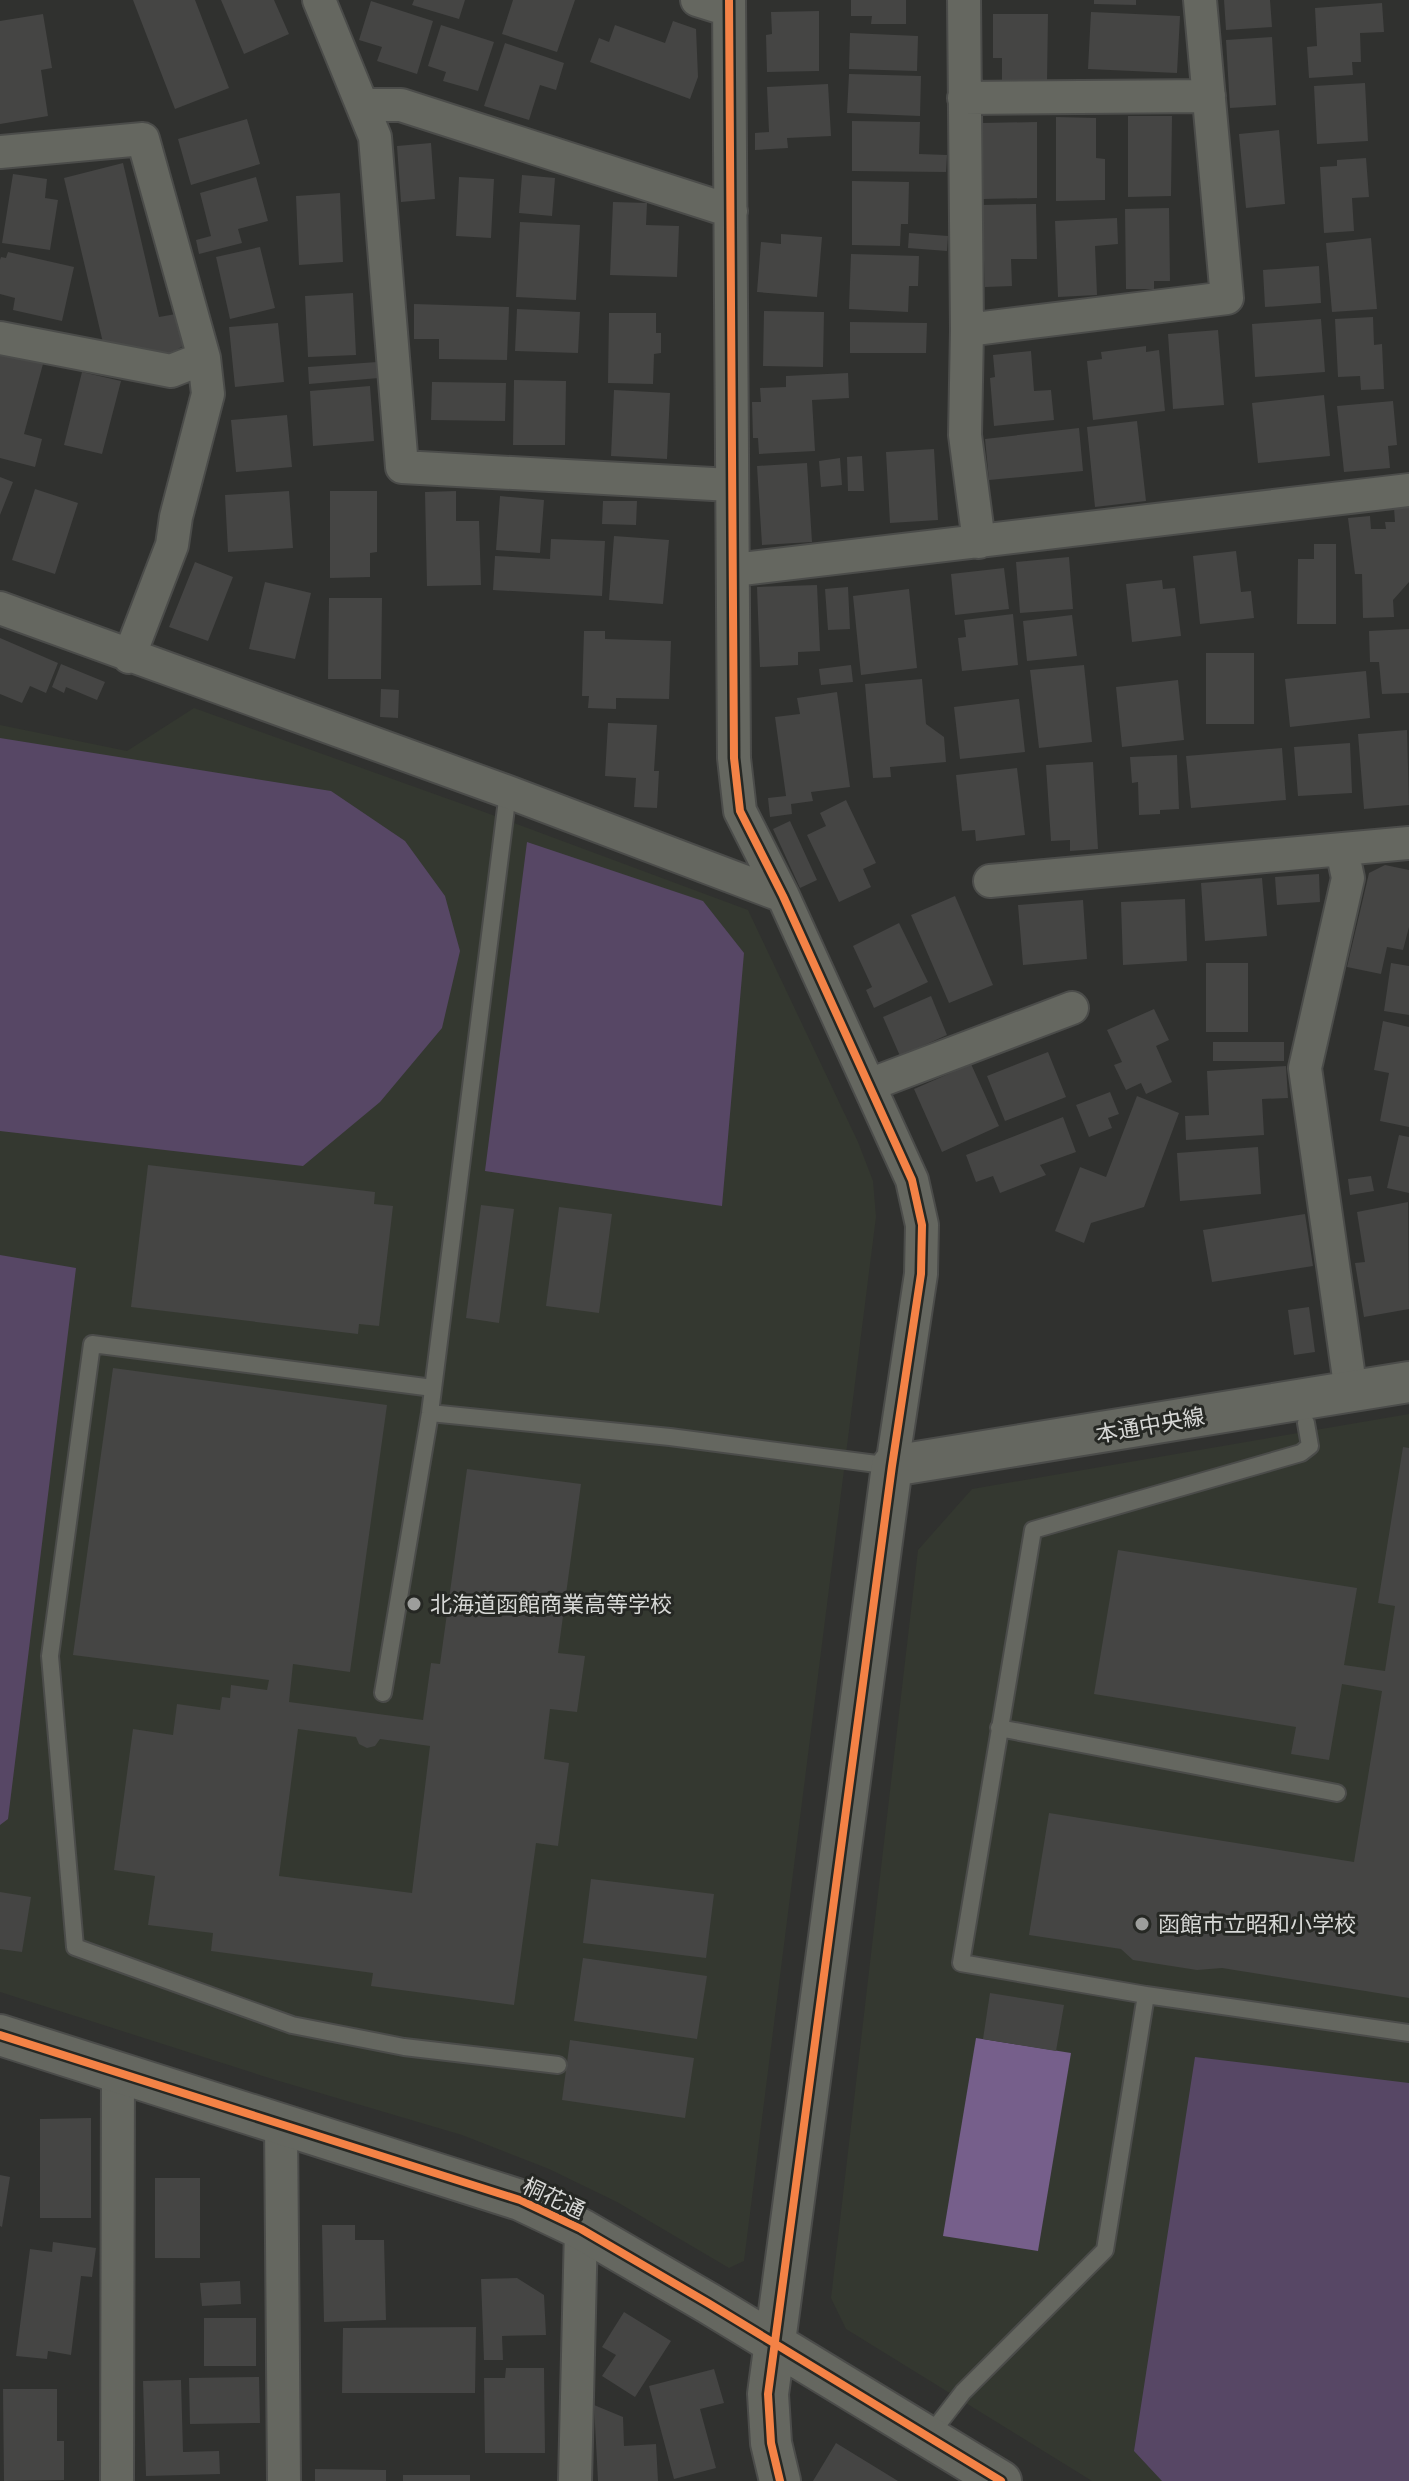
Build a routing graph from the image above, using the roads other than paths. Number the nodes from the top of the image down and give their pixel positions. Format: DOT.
graph roads {
  1 [pos="319,0"];
  2 [pos="697,0"];
  3 [pos="964,0"];
  4 [pos="1200,0"];
  5 [pos="729,5"];
  6 [pos="1209,96"];
  7 [pos="964,98"];
  8 [pos="362,105"];
  9 [pos="0,152"];
  10 [pos="731,211"];
  11 [pos="967,330"];
  12 [pos="0,338"];
  13 [pos="204,358"];
  14 [pos="731,485"];
  15 [pos="1409,490"];
  16 [pos="979,542"];
  17 [pos="734,570"];
  18 [pos="0,608"];
  19 [pos="129,657"];
  20 [pos="508,792"];
  21 [pos="1409,843"];
  22 [pos="1342,850"];
  23 [pos="990,881"];
  24 [pos="783,896"];
  25 [pos="1072,1008"];
  26 [pos="869,1085"];
  27 [pos="1409,1382"];
  28 [pos="433,1388"];
  29 [pos="1351,1392"];
  30 [pos="430,1413"];
  31 [pos="1306,1423"];
  32 [pos="892,1466"];
  33 [pos="383,1693"];
  34 [pos="999,1728"];
  35 [pos="1337,1793"];
  36 [pos="1146,1995"];
  37 [pos="1409,2033"];
  38 [pos="0,2035"];
  39 [pos="558,2065"];
  40 [pos="118,2071"];
  41 [pos="281,2124"];
  42 [pos="581,2229"];
  43 [pos="775,2345"];
  44 [pos="928,2437"];
  45 [pos="117,2481"];
  46 [pos="284,2481"];
  47 [pos="575,2481"];
  48 [pos="780,2481"];
  49 [pos="1001,2481"];
  1 -- 8 [label="street"];
  2 -- 5 [label="street"];
  3 -- 7 [label="street"];
  4 -- 6 [label="street"];
  5 -- 10 [label="street"];
  6 -- 7 [label="street"];
  6 -- 11 [label="street"];
  7 -- 11 [label="street"];
  8 -- 10 [label="street"];
  8 -- 14 [label="street"];
  9 -- 13 [label="street"];
  10 -- 14 [label="street"];
  11 -- 16 [label="street"];
  12 -- 13 [label="street"];
  13 -- 19 [label="street"];
  14 -- 17 [label="street"];
  15 -- 16 [label="street"];
  16 -- 17 [label="street"];
  17 -- 24 [label="street"];
  18 -- 19 [label="street"];
  19 -- 20 [label="street"];
  20 -- 24 [label="street"];
  20 -- 28 [label="lane"];
  21 -- 22 [label="street"];
  22 -- 23 [label="street"];
  22 -- 29 [label="street"];
  24 -- 26 [label="street"];
  25 -- 26 [label="street"];
  26 -- 32 [label="street"];
  27 -- 29 [label="street, 本通中央線"];
  28 -- 30 [label="lane"];
  28 -- 39 [label="lane"];
  29 -- 32 [label="street, 本通中央線"];
  30 -- 32 [label="lane"];
  30 -- 33 [label="lane"];
  31 -- 34 [label="lane"];
  32 -- 43 [label="street"];
  34 -- 35 [label="lane"];
  34 -- 36 [label="lane"];
  36 -- 37 [label="lane"];
  36 -- 44 [label="lane"];
  38 -- 40 [label="street, 桐花通"];
  40 -- 41 [label="street, 桐花通"];
  40 -- 45 [label="street"];
  41 -- 42 [label="street, 桐花通"];
  41 -- 46 [label="street"];
  42 -- 43 [label="street, 桐花通"];
  42 -- 47 [label="street"];
  43 -- 44 [label="street, 桐花通"];
  43 -- 48 [label="street"];
  44 -- 49 [label="street, 桐花通"];
}
